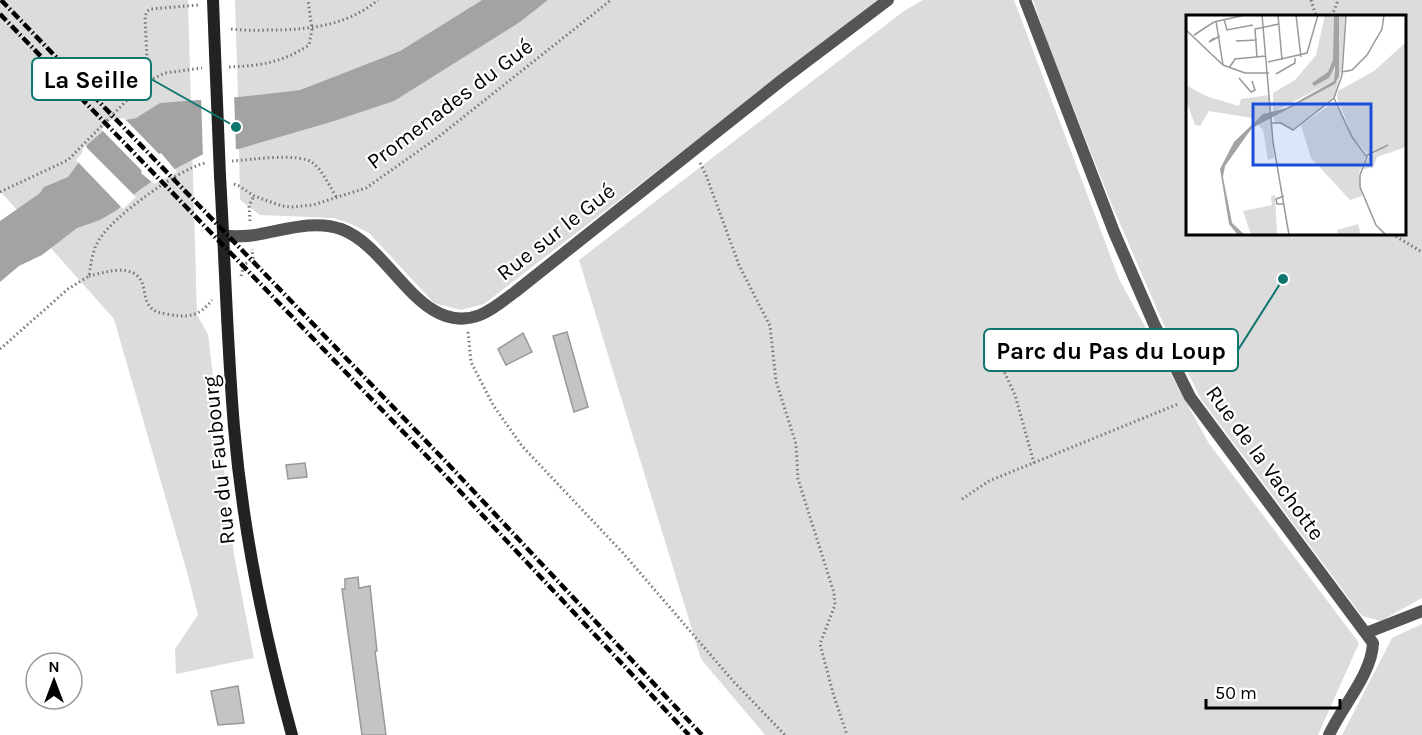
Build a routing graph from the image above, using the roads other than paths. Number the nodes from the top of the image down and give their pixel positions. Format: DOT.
graph roads {
  1 [pos="888,0"];
  2 [pos="1025,0"];
  3 [pos="213,2"];
  4 [pos="223,236"];
  5 [pos="1422,611"];
  6 [pos="1366,633"];
  7 [pos="292,735"];
  8 [pos="1329,735"];
  1 -- 4 [label="street, Rue sur le Gué"];
  2 -- 6 [label="street, Rue de la Vachotte"];
  3 -- 4 [label="main road, Rue du Faubourg, bridge"];
  4 -- 7 [label="main road, Rue du Faubourg"];
  5 -- 6 [label="street"];
  6 -- 8 [label="street, Rue de la Vachotte"];
}
